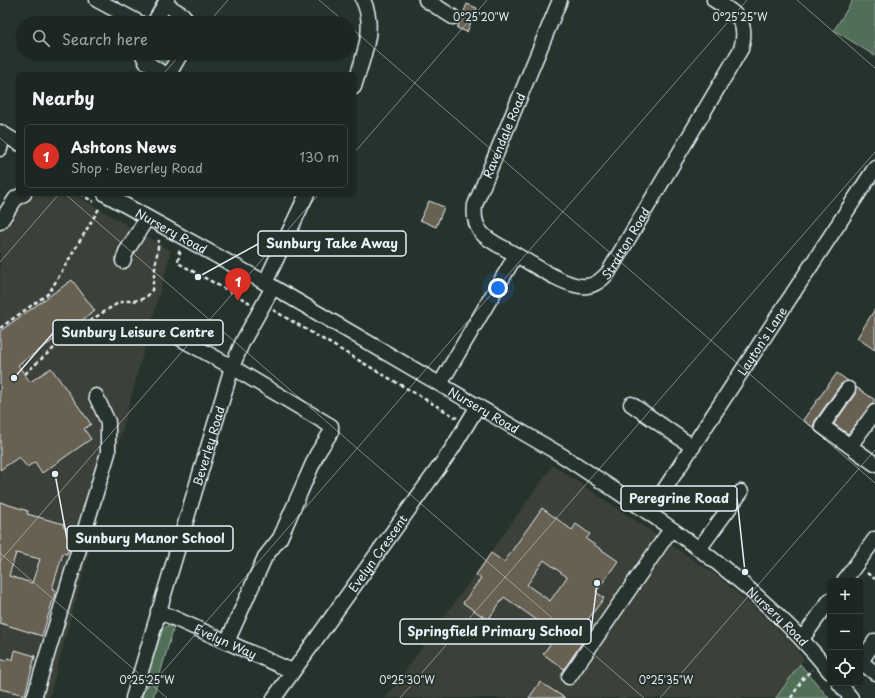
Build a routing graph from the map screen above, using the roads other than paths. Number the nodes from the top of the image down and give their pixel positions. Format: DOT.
graph roads {
  1 [pos="97,0"];
  2 [pos="426,0"];
  3 [pos="560,0"];
  4 [pos="714,0"];
  5 [pos="166,2"];
  6 [pos="369,2"];
  7 [pos="127,16"];
  8 [pos="158,16"];
  9 [pos="184,16"];
  10 [pos="453,17"];
  11 [pos="145,60"];
  12 [pos="177,60"];
  13 [pos="161,72"];
  14 [pos="170,72"];
  15 [pos="356,80"];
  16 [pos="2,133"];
  17 [pos="16,141"];
  18 [pos="0,149"];
  19 [pos="875,168"];
  20 [pos="20,196"];
  21 [pos="306,196"];
  22 [pos="103,200"];
  23 [pos="147,218"];
  24 [pos="0,222"];
  25 [pos="516,255"];
  26 [pos="124,261"];
  27 [pos="269,285"];
  28 [pos="165,330"];
  29 [pos="232,367"];
  30 [pos="440,384"];
  31 [pos="848,389"];
  32 [pos="96,396"];
  33 [pos="631,404"];
  34 [pos="478,406"];
  35 [pos="875,412"];
  36 [pos="850,446"];
  37 [pos="693,447"];
  38 [pos="875,464"];
  39 [pos="741,492"];
  40 [pos="649,513"];
  41 [pos="671,529"];
  42 [pos="874,541"];
  43 [pos="699,550"];
  44 [pos="846,578"];
  45 [pos="827,604"];
  46 [pos="158,611"];
  47 [pos="802,639"];
  48 [pos="875,641"];
  49 [pos="227,642"];
  50 [pos="863,658"];
  51 [pos="863,664"];
  52 [pos="826,667"];
  53 [pos="292,672"];
  54 [pos="875,673"];
  55 [pos="569,677"];
  56 [pos="34,698"];
  57 [pos="133,698"];
  58 [pos="274,698"];
  1 -- 7 [label="street"];
  2 -- 10 [label="street"];
  3 -- 25 [label="street, Ravendale Road"];
  4 -- 25 [label="street, Stratton Road"];
  5 -- 8 [label="street"];
  5 -- 9 [label="street"];
  6 -- 15 [label="street"];
  11 -- 13 [label="street"];
  12 -- 14 [label="street"];
  16 -- 17 [label="street"];
  16 -- 18 [label="street"];
  19 -- 37 [label="street, Layton's Lane"];
  20 -- 24 [label="street"];
  21 -- 27 [label="street, Beverley Road"];
  22 -- 23 [label="street, Nursery Road"];
  23 -- 26 [label="street"];
  23 -- 27 [label="street, Nursery Road"];
  25 -- 30 [label="street"];
  27 -- 29 [label="street, Beverley Road"];
  27 -- 30 [label="street, Nursery Road"];
  28 -- 29 [label="street"];
  29 -- 46 [label="street, Beverley Road"];
  29 -- 49 [label="street"];
  30 -- 34 [label="street, Nursery Road"];
  31 -- 36 [label="street"];
  32 -- 56 [label="street"];
  33 -- 37 [label="street"];
  34 -- 40 [label="street, Nursery Road"];
  34 -- 53 [label="street, Evelyn Crescent"];
  35 -- 36 [label="street"];
  36 -- 38 [label="street"];
  37 -- 40 [label="street, Layton's Lane"];
  39 -- 43 [label="street"];
  40 -- 41 [label="street, Nursery Road"];
  41 -- 43 [label="street, Nursery Road"];
  41 -- 55 [label="street"];
  42 -- 44 [label="street"];
  43 -- 47 [label="street, Nursery Road"];
  45 -- 47 [label="street"];
  46 -- 49 [label="street, Evelyn Way"];
  46 -- 57 [label="street"];
  47 -- 52 [label="street, Nursery Road"];
  48 -- 50 [label="street"];
  49 -- 53 [label="street, Evelyn Way"];
  51 -- 54 [label="street"];
  53 -- 58 [label="street, Evelyn Crescent"];
}
